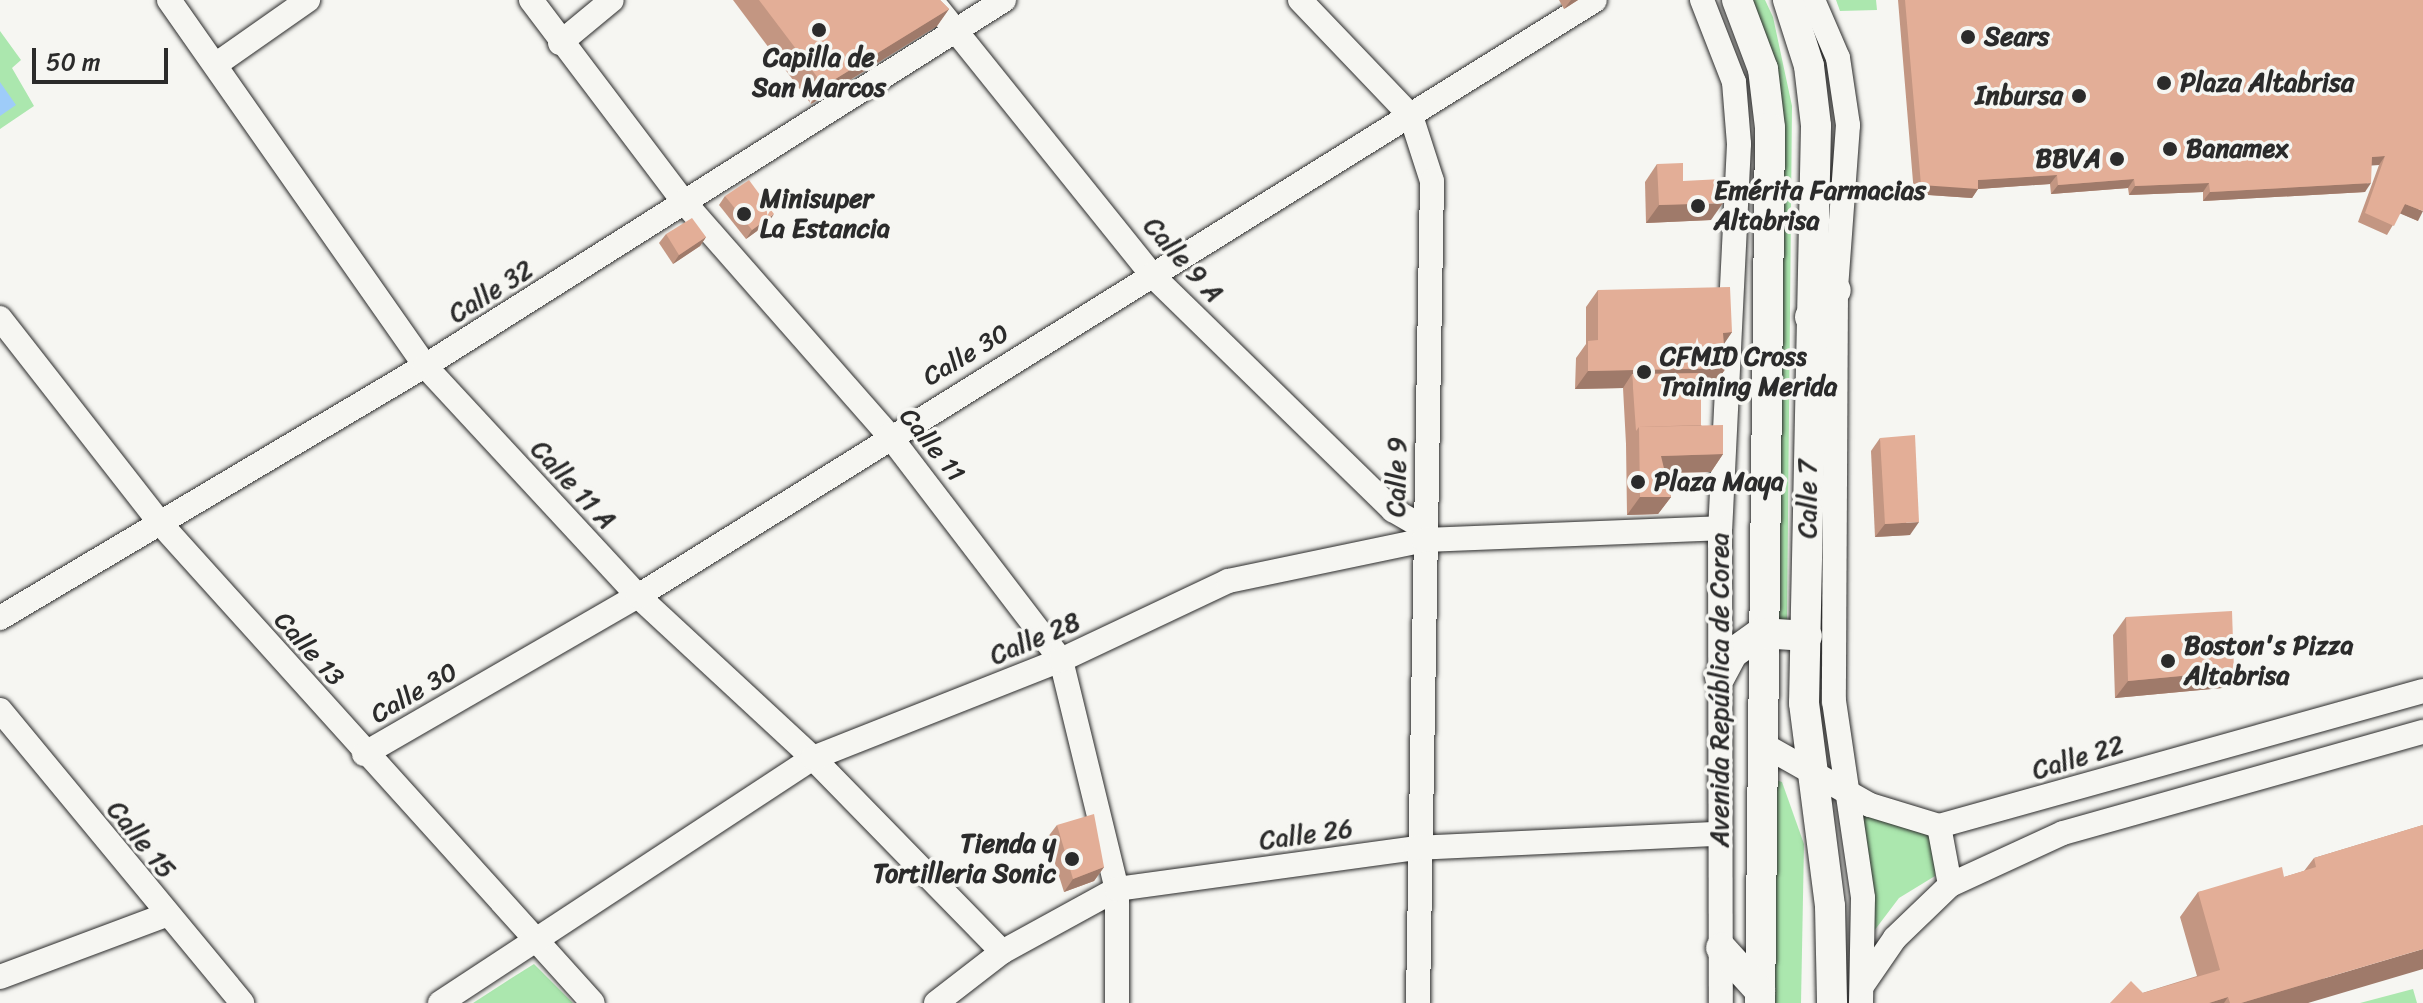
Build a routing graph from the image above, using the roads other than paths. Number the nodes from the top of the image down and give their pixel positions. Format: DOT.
graph roads {
  1 [pos="169,0"];
  2 [pos="308,0"];
  3 [pos="531,0"];
  4 [pos="612,0"];
  5 [pos="931,0"];
  6 [pos="1004,0"];
  7 [pos="1300,0"];
  8 [pos="1595,0"];
  9 [pos="1702,0"];
  10 [pos="1737,0"];
  11 [pos="1788,0"];
  12 [pos="1813,0"];
  13 [pos="958,28"];
  14 [pos="560,43"];
  15 [pos="218,63"];
  16 [pos="1411,116"];
  17 [pos="684,202"];
  18 [pos="1152,275"];
  19 [pos="1836,290"];
  20 [pos="1810,317"];
  21 [pos="0,318"];
  22 [pos="425,366"];
  23 [pos="889,435"];
  24 [pos="160,523"];
  25 [pos="1720,528"];
  26 [pos="1424,534"];
  27 [pos="638,596"];
  28 [pos="0,618"];
  29 [pos="1761,633"];
  30 [pos="1807,636"];
  31 [pos="1061,660"];
  32 [pos="1720,677"];
  33 [pos="2423,691"];
  34 [pos="0,710"];
  35 [pos="2423,732"];
  36 [pos="1762,744"];
  37 [pos="364,754"];
  38 [pos="813,758"];
  39 [pos="1809,771"];
  40 [pos="1845,792"];
  41 [pos="1939,826"];
  42 [pos="1718,834"];
  43 [pos="1416,848"];
  44 [pos="1950,885"];
  45 [pos="1117,889"];
  46 [pos="166,915"];
  47 [pos="533,943"];
  48 [pos="1721,948"];
  49 [pos="1002,952"];
  50 [pos="0,977"];
  51 [pos="1760,997"];
  52 [pos="1859,998"];
  53 [pos="242,1003"];
  54 [pos="440,1003"];
  55 [pos="593,1003"];
  56 [pos="936,1003"];
  57 [pos="1117,1003"];
  58 [pos="1418,1003"];
  59 [pos="1721,1003"];
  60 [pos="1832,1003"];
  1 -- 15 [label="street, Calle 11 A"];
  2 -- 15 [label="street"];
  3 -- 14 [label="street, Calle 11"];
  4 -- 14 [label="street"];
  5 -- 13 [label="street, Calle 9 A"];
  6 -- 13 [label="street, Calle 32"];
  7 -- 16 [label="street, Calle 9"];
  8 -- 16 [label="street, Calle 30"];
  9 -- 25 [label="street, Avenida República de Corea"];
  10 -- 29 [label="main road, Avenida República de Corea"];
  11 -- 20 [label="main road"];
  12 -- 19 [label="street, Calle 7"];
  13 -- 17 [label="street, Calle 32"];
  13 -- 18 [label="street, Calle 9 A"];
  14 -- 17 [label="street, Calle 11"];
  15 -- 22 [label="street, Calle 11 A"];
  16 -- 18 [label="street, Calle 30"];
  16 -- 26 [label="street, Calle 9"];
  17 -- 22 [label="street, Calle 32"];
  17 -- 23 [label="street, Calle 11"];
  18 -- 23 [label="street, Calle 30"];
  18 -- 26 [label="street, Calle 9 A"];
  19 -- 20 [label="main road"];
  19 -- 40 [label="street, Calle 7"];
  20 -- 30 [label="main road"];
  21 -- 24 [label="street, Calle 13"];
  22 -- 24 [label="street, Calle 32"];
  22 -- 27 [label="street, Calle 11 A"];
  23 -- 27 [label="street, Calle 30"];
  23 -- 31 [label="street, Calle 11"];
  24 -- 28 [label="street, Calle 32"];
  24 -- 37 [label="street, Calle 13"];
  25 -- 26 [label="street, Calle 28"];
  25 -- 32 [label="street, Avenida República de Corea"];
  26 -- 31 [label="street, Calle 28"];
  26 -- 43 [label="street, Calle 9"];
  27 -- 37 [label="street, Calle 30"];
  27 -- 38 [label="street, Calle 11 A"];
  29 -- 30 [label="main road"];
  29 -- 32 [label="main road"];
  29 -- 36 [label="main road, Avenida República de Corea"];
  30 -- 39 [label="main road"];
  31 -- 38 [label="street, Calle 28"];
  31 -- 45 [label="street, Calle 11"];
  32 -- 42 [label="street, Avenida República de Corea"];
  33 -- 41 [label="street, Calle 22"];
  34 -- 46 [label="street, Calle 15"];
  35 -- 44 [label="street"];
  36 -- 39 [label="street, Calle 22"];
  36 -- 51 [label="main road, Avenida República de Corea"];
  37 -- 47 [label="street, Calle 13"];
  38 -- 47 [label="street, Calle 28"];
  38 -- 49 [label="street, Calle 11 A"];
  39 -- 40 [label="street, Calle 22"];
  39 -- 60 [label="main road"];
  40 -- 41 [label="street, Calle 22"];
  40 -- 52 [label="street, Calle 7"];
  41 -- 44 [label="street"];
  42 -- 43 [label="street, Calle 26"];
  42 -- 48 [label="street, Avenida República de Corea"];
  43 -- 45 [label="street, Calle 26"];
  43 -- 58 [label="street, Calle 9"];
  44 -- 52 [label="street"];
  45 -- 49 [label="street, Calle 26"];
  45 -- 57 [label="street, Calle 11"];
  46 -- 50 [label="street"];
  46 -- 53 [label="street, Calle 15"];
  47 -- 54 [label="street, Calle 28"];
  47 -- 55 [label="street, Calle 13"];
  48 -- 51 [label="main road"];
  48 -- 59 [label="street, Avenida República de Corea"];
  49 -- 56 [label="street, Calle 26"];
}
